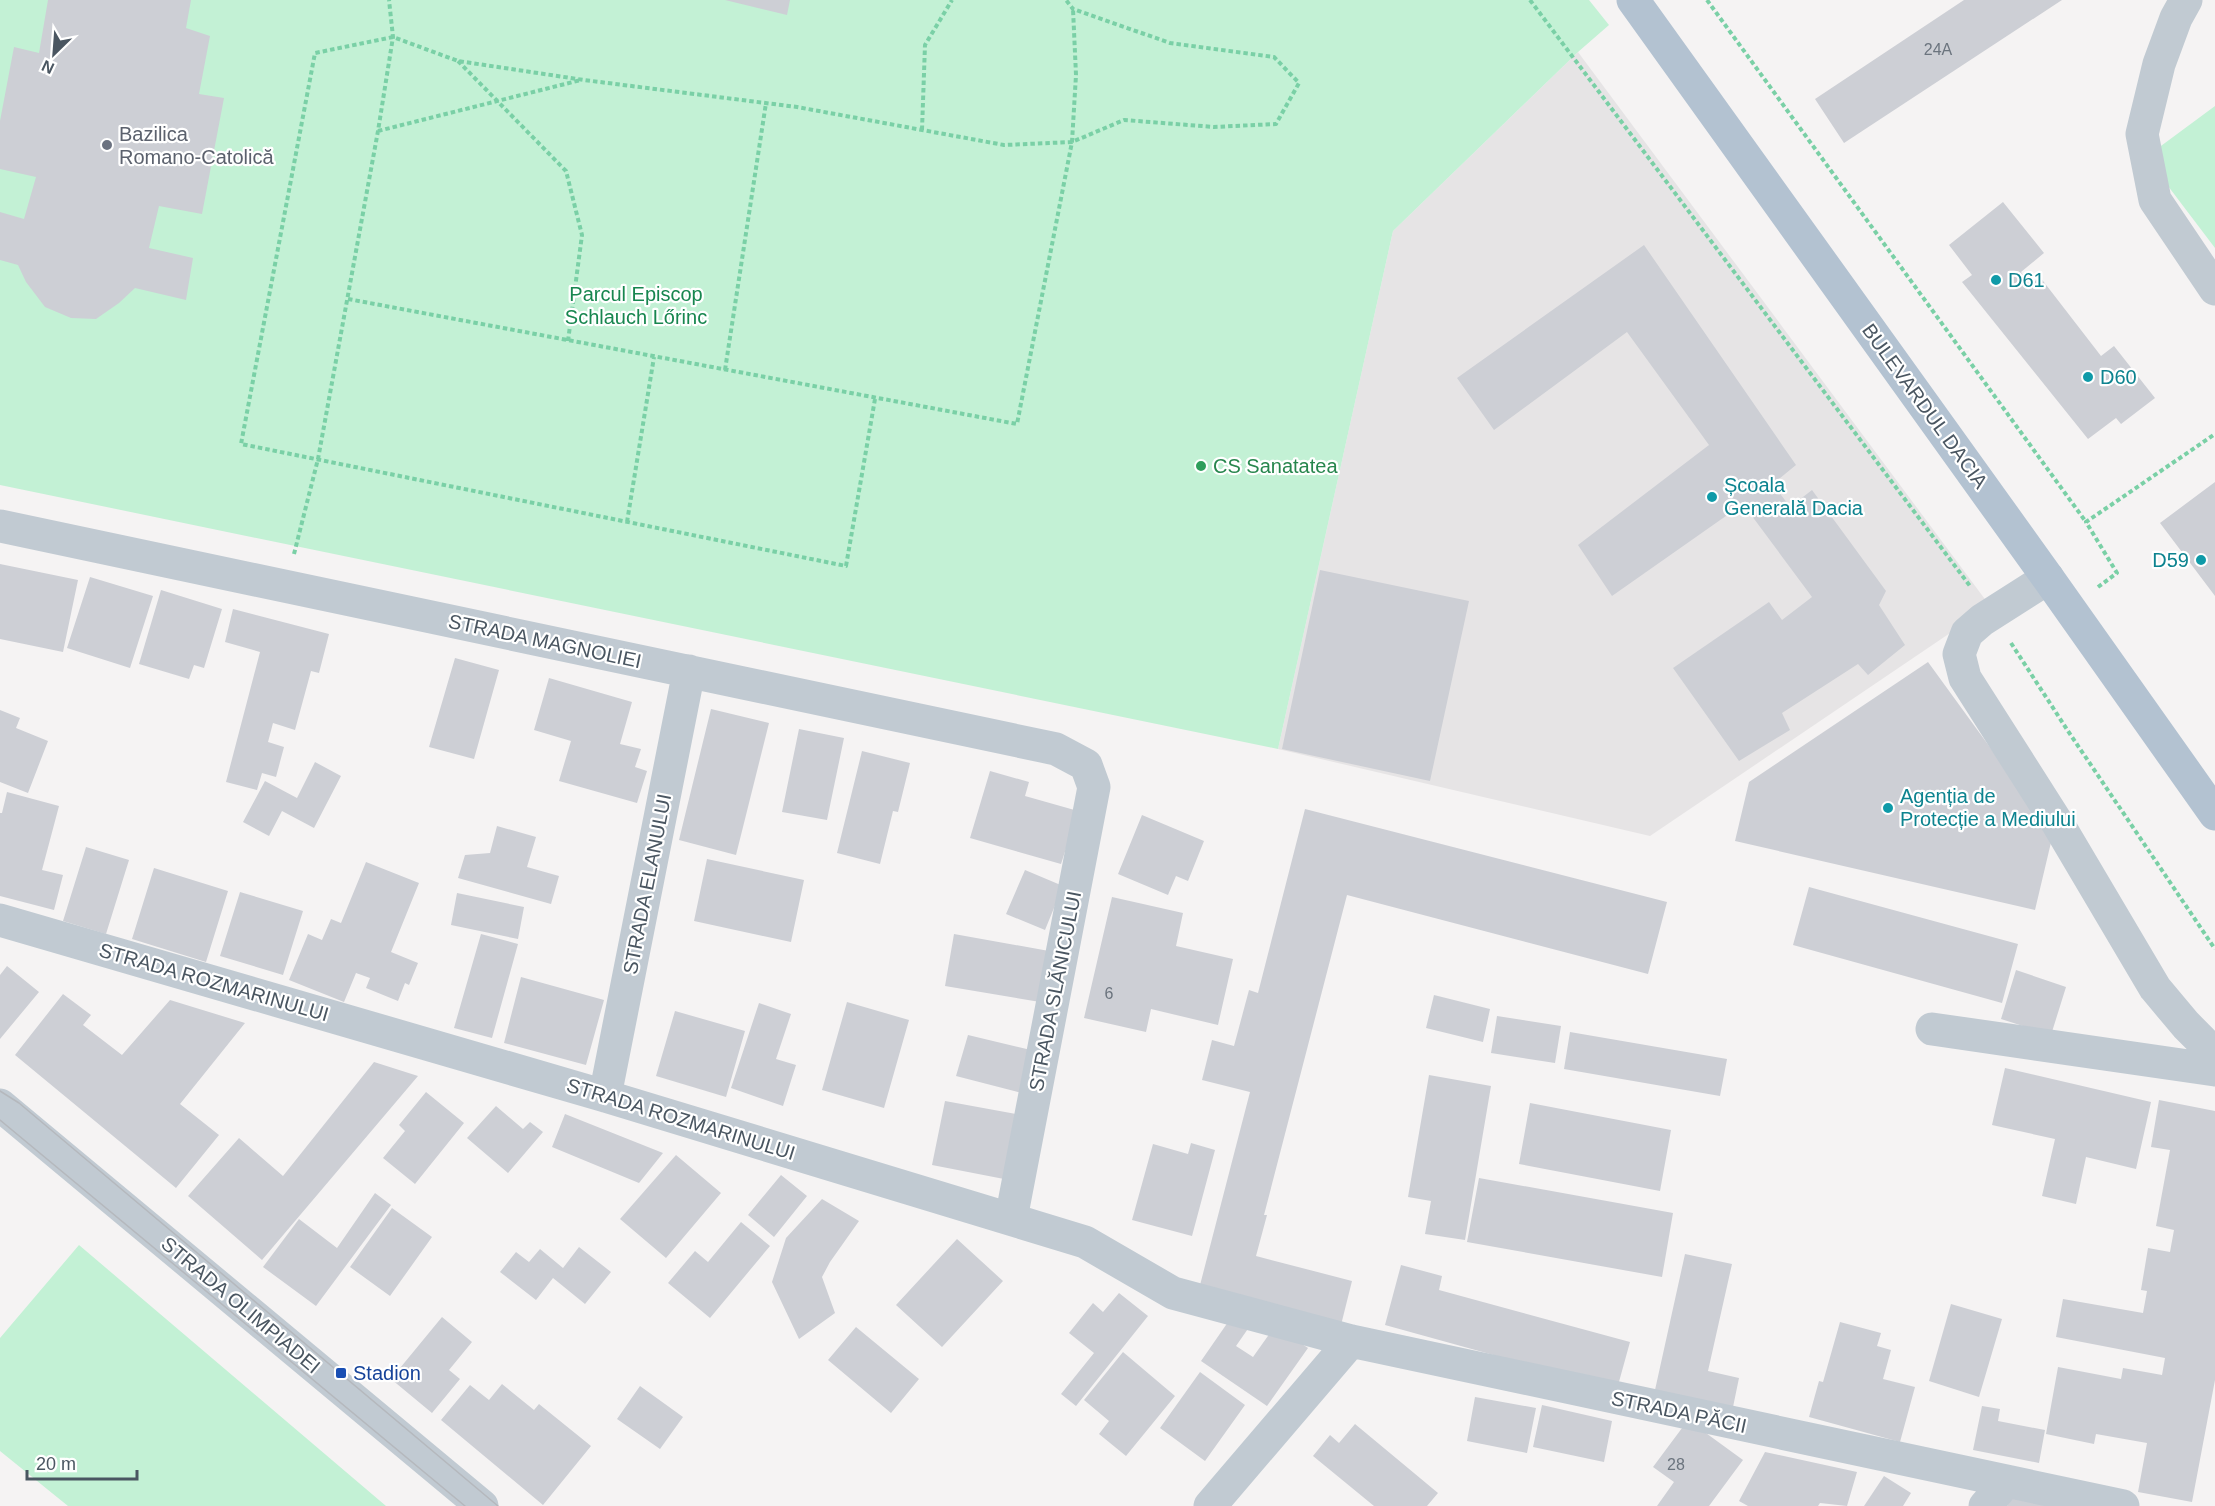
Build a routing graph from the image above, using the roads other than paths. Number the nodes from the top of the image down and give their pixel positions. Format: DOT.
graph roads {
  1 [pos="1633,0"];
  2 [pos="2186,0"];
  3 [pos="2215,289"];
  4 [pos="0,526"];
  5 [pos="2048,578"];
  6 [pos="690,671"];
  7 [pos="1086,765"];
  8 [pos="2215,814"];
  9 [pos="0,920"];
  10 [pos="1932,1029"];
  11 [pos="2215,1054"];
  12 [pos="2215,1070"];
  13 [pos="605,1096"];
  14 [pos="3,1108"];
  15 [pos="1011,1219"];
  16 [pos="1352,1341"];
  17 [pos="1995,1494"];
  18 [pos="482,1506"];
  19 [pos="1210,1506"];
  20 [pos="2123,1506"];
  1 -- 5 [label="main road, BULEVARDUL DACIA"];
  2 -- 3 [label="street"];
  4 -- 6 [label="street, STRADA MAGNOLIEI"];
  5 -- 8 [label="main road, BULEVARDUL DACIA"];
  5 -- 11 [label="street"];
  6 -- 7 [label="street, STRADA MAGNOLIEI"];
  6 -- 13 [label="street, STRADA ELANULUI"];
  7 -- 15 [label="street, STRADA SLĂNICULUI"];
  9 -- 13 [label="street, STRADA ROZMARINULUI"];
  10 -- 12 [label="street"];
  13 -- 15 [label="street, STRADA ROZMARINULUI"];
  14 -- 18 [label="street, STRADA OLIMPIADEI"];
  15 -- 16 [label="street, STRADA ROZMARINULUI"];
  16 -- 17 [label="street, STRADA PĂCII"];
  16 -- 19 [label="street"];
  17 -- 20 [label="street, STRADA PĂCII"];
}
